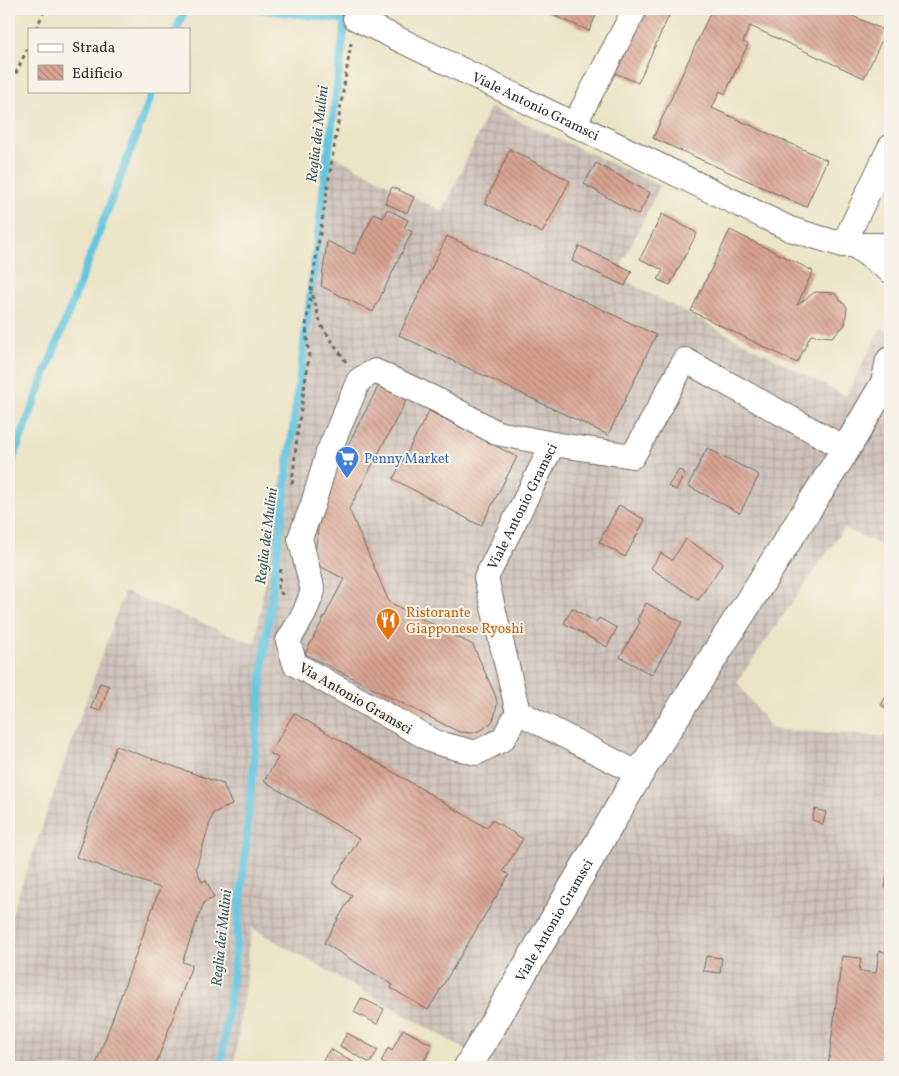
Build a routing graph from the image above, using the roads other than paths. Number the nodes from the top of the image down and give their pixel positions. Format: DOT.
graph roads {
  1 [pos="635,9"];
  2 [pos="355,18"];
  3 [pos="574,125"];
  4 [pos="890,147"];
  5 [pos="849,245"];
  6 [pos="890,245"];
  7 [pos="890,271"];
  8 [pos="889,374"];
  9 [pos="553,444"];
  10 [pos="846,448"];
  11 [pos="518,712"];
  12 [pos="638,774"];
  13 [pos="468,1067"];
  1 -- 3 [label="street"];
  2 -- 3 [label="street, Viale Antonio Gramsci"];
  3 -- 5 [label="street, Viale Antonio Gramsci"];
  4 -- 5 [label="street"];
  5 -- 6 [label="street, Viale Antonio Gramsci"];
  5 -- 7 [label="street, Viale Antonio Gramsci"];
  8 -- 10 [label="main road, Viale Antonio Gramsci"];
  9 -- 10 [label="street, Viale Antonio Gramsci"];
  9 -- 11 [label="street, Viale Antonio Gramsci"];
  9 -- 11 [label="street, Via Antonio Gramsci"];
  10 -- 12 [label="main road, Viale Antonio Gramsci"];
  11 -- 12 [label="street"];
  12 -- 13 [label="main road, Viale Antonio Gramsci"];
}
